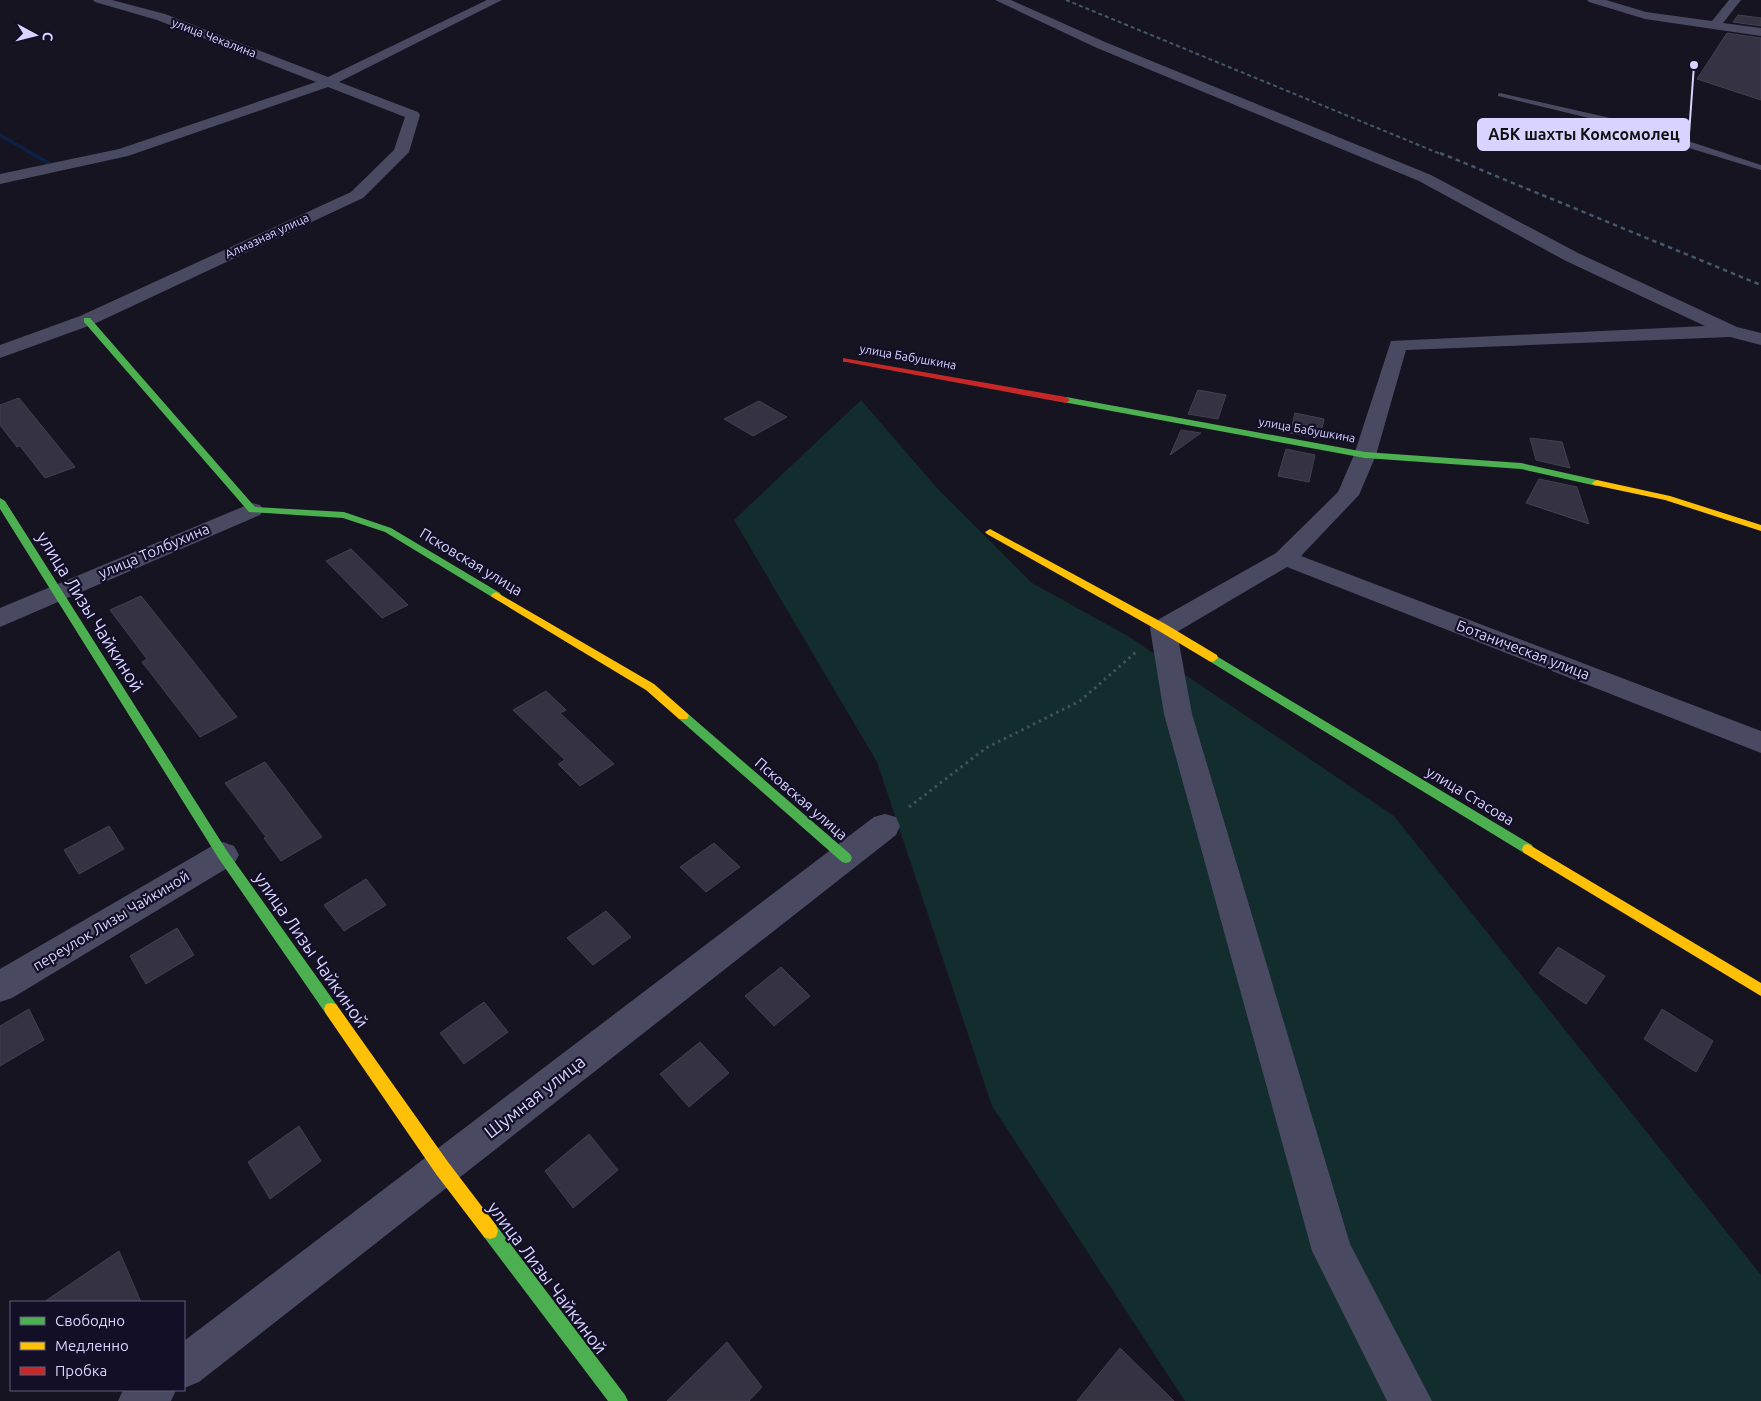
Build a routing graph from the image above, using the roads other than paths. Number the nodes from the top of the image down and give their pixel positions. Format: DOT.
graph roads {
  1 [pos="98,0"];
  2 [pos="496,0"];
  3 [pos="1001,0"];
  4 [pos="1593,0"];
  5 [pos="1735,0"];
  6 [pos="1715,25"];
  7 [pos="1761,32"];
  8 [pos="328,82"];
  9 [pos="1500,95"];
  10 [pos="1761,168"];
  11 [pos="0,179"];
  12 [pos="87,320"];
  13 [pos="1730,331"];
  14 [pos="1761,339"];
  15 [pos="0,352"];
  16 [pos="846,360"];
  17 [pos="1365,455"];
  18 [pos="0,501"];
  19 [pos="252,510"];
  20 [pos="1761,528"];
  21 [pos="990,532"];
  22 [pos="1285,558"];
  23 [pos="56,593"];
  24 [pos="0,618"];
  25 [pos="1163,628"];
  26 [pos="1761,742"];
  27 [pos="885,826"];
  28 [pos="223,855"];
  29 [pos="846,858"];
  30 [pos="0,987"];
  31 [pos="1761,990"];
  32 [pos="442,1168"];
  33 [pos="185,1366"];
  34 [pos="153,1391"];
  35 [pos="140,1401"];
  36 [pos="620,1401"];
  37 [pos="1410,1401"];
  1 -- 8 [label="street, улица Чекалина"];
  2 -- 8 [label="street"];
  3 -- 13 [label="street"];
  4 -- 6 [label="street"];
  5 -- 6 [label="street"];
  6 -- 7 [label="street"];
  8 -- 11 [label="street"];
  8 -- 12 [label="street, Алмазная улица"];
  9 -- 10 [label="lane"];
  12 -- 15 [label="street, Алмазная улица"];
  12 -- 19 [label="street"];
  13 -- 14 [label="street"];
  13 -- 17 [label="street"];
  16 -- 17 [label="street, улица Бабушкина"];
  17 -- 20 [label="street, улица Бабушкина"];
  17 -- 22 [label="street"];
  18 -- 23 [label="street, улица Лизы Чайкиной"];
  19 -- 23 [label="street, улица Толбухина"];
  19 -- 29 [label="street, Псковская улица"];
  21 -- 25 [label="street, улица Стасова"];
  22 -- 25 [label="street"];
  22 -- 26 [label="street, Ботаническая улица"];
  23 -- 24 [label="street, улица Толбухина"];
  23 -- 28 [label="street, улица Лизы Чайкиной"];
  25 -- 31 [label="street, улица Стасова"];
  25 -- 37 [label="street"];
  27 -- 29 [label="street, Шумная улица"];
  28 -- 30 [label="street, переулок Лизы Чайкиной"];
  28 -- 32 [label="street, улица Лизы Чайкиной"];
  29 -- 32 [label="street, Шумная улица"];
  32 -- 33 [label="street, Шумная улица"];
  32 -- 36 [label="street, улица Лизы Чайкиной"];
  34 -- 35 [label="street"];
}
